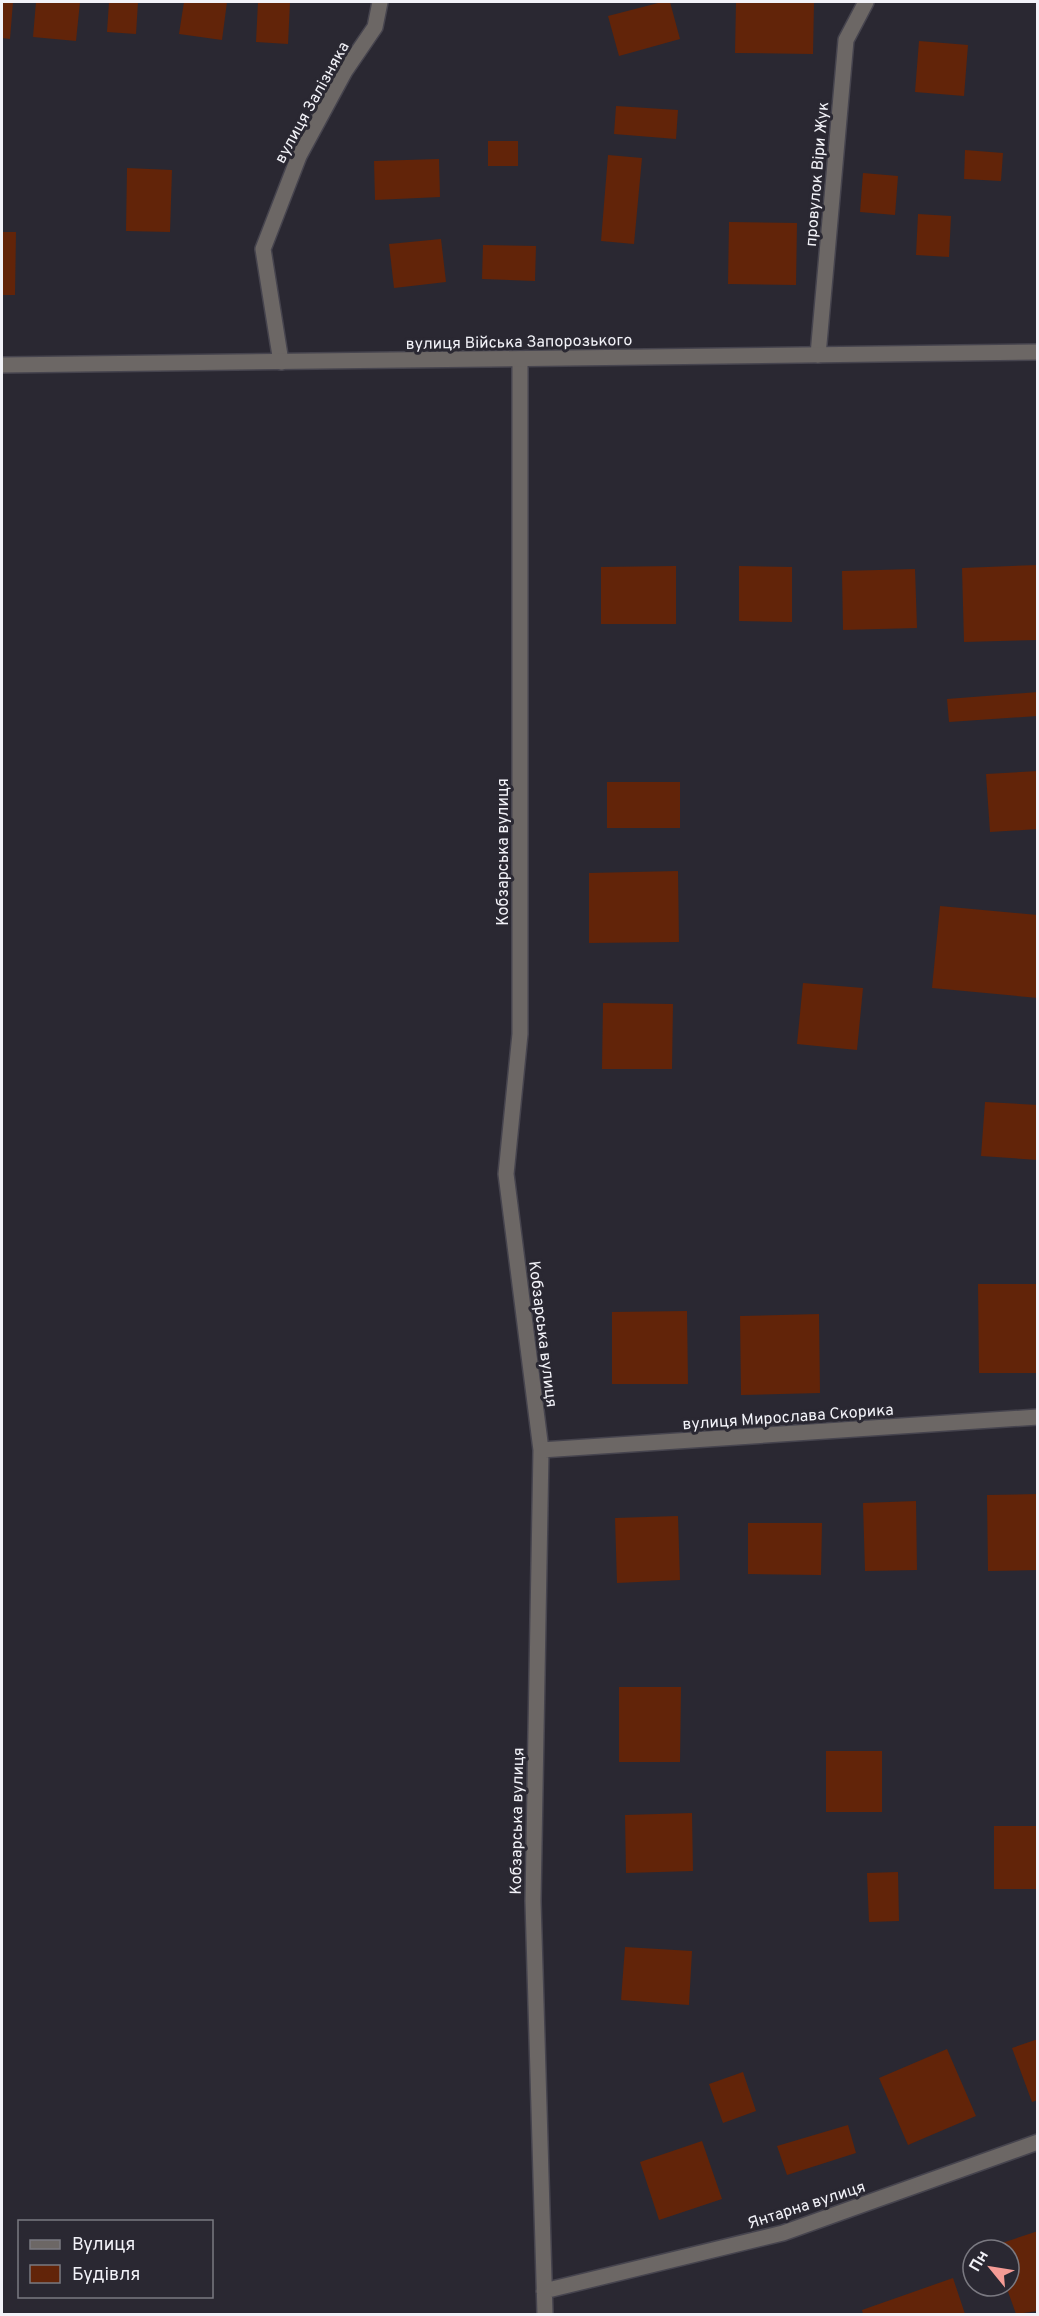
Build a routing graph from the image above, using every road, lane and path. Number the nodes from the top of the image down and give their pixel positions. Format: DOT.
graph roads {
  1 [pos="380,2"];
  2 [pos="866,2"];
  3 [pos="1038,352"];
  4 [pos="818,355"];
  5 [pos="520,359"];
  6 [pos="281,362"];
  7 [pos="2,365"];
  8 [pos="1038,1417"];
  9 [pos="541,1450"];
  10 [pos="1038,2142"];
  11 [pos="544,2291"];
  12 [pos="545,2314"];
  1 -- 6 [label="street, вулиця Залізняка"];
  2 -- 4 [label="street, провулок Віри Жук"];
  3 -- 4 [label="street, вулиця Війська Запорозького"];
  4 -- 5 [label="street, вулиця Війська Запорозького"];
  5 -- 6 [label="street, вулиця Війська Запорозького"];
  5 -- 9 [label="street, Кобзарська вулиця"];
  6 -- 7 [label="street, вулиця Війська Запорозького"];
  8 -- 9 [label="street, вулиця Мирослава Скорика"];
  9 -- 11 [label="street, Кобзарська вулиця"];
  10 -- 11 [label="street, Янтарна вулиця"];
  11 -- 12 [label="street, Кобзарська вулиця"];
}
